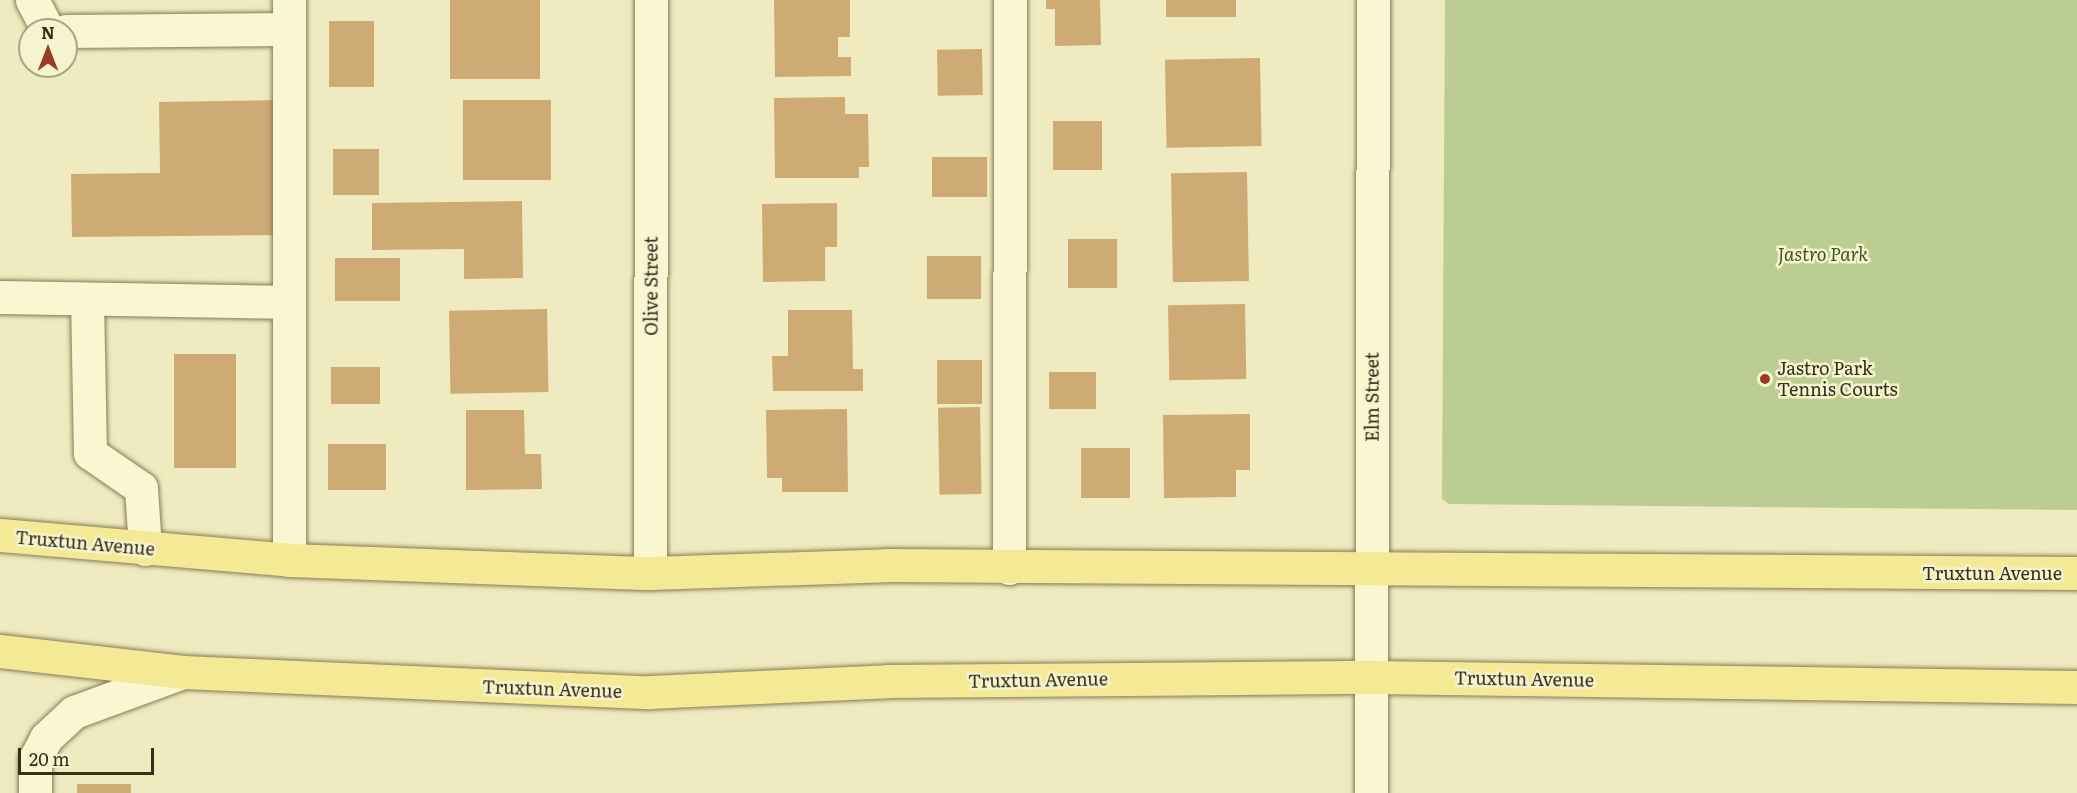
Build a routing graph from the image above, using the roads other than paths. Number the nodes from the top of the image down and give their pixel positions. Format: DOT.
graph roads {
  1 [pos="32,0"];
  2 [pos="651,0"];
  3 [pos="1010,0"];
  4 [pos="1373,0"];
  5 [pos="289,14"];
  6 [pos="42,18"];
  7 [pos="78,30"];
  8 [pos="0,297"];
  9 [pos="87,299"];
  10 [pos="289,302"];
  11 [pos="0,535"];
  12 [pos="145,549"];
  13 [pos="289,560"];
  14 [pos="1009,568"];
  15 [pos="1371,570"];
  16 [pos="650,573"];
  17 [pos="2077,573"];
  18 [pos="0,651"];
  19 [pos="183,672"];
  20 [pos="1372,677"];
  21 [pos="2077,687"];
  22 [pos="34,793"];
  23 [pos="1371,793"];
  1 -- 6 [label="street"];
  2 -- 16 [label="street, Olive Street"];
  3 -- 14 [label="street"];
  4 -- 15 [label="street, Elm Street"];
  5 -- 7 [label="street"];
  5 -- 10 [label="street"];
  8 -- 9 [label="street"];
  9 -- 10 [label="street"];
  9 -- 12 [label="street"];
  10 -- 13 [label="street"];
  11 -- 12 [label="main road, Truxtun Avenue"];
  12 -- 13 [label="main road, Truxtun Avenue"];
  13 -- 16 [label="main road, Truxtun Avenue"];
  14 -- 15 [label="main road, Truxtun Avenue"];
  14 -- 16 [label="main road, Truxtun Avenue"];
  15 -- 17 [label="main road, Truxtun Avenue"];
  15 -- 20 [label="street, Elm Street"];
  18 -- 19 [label="main road, Truxtun Avenue"];
  19 -- 20 [label="main road, Truxtun Avenue"];
  19 -- 22 [label="street"];
  20 -- 21 [label="main road, Truxtun Avenue"];
  20 -- 23 [label="street, Elm Street"];
}
